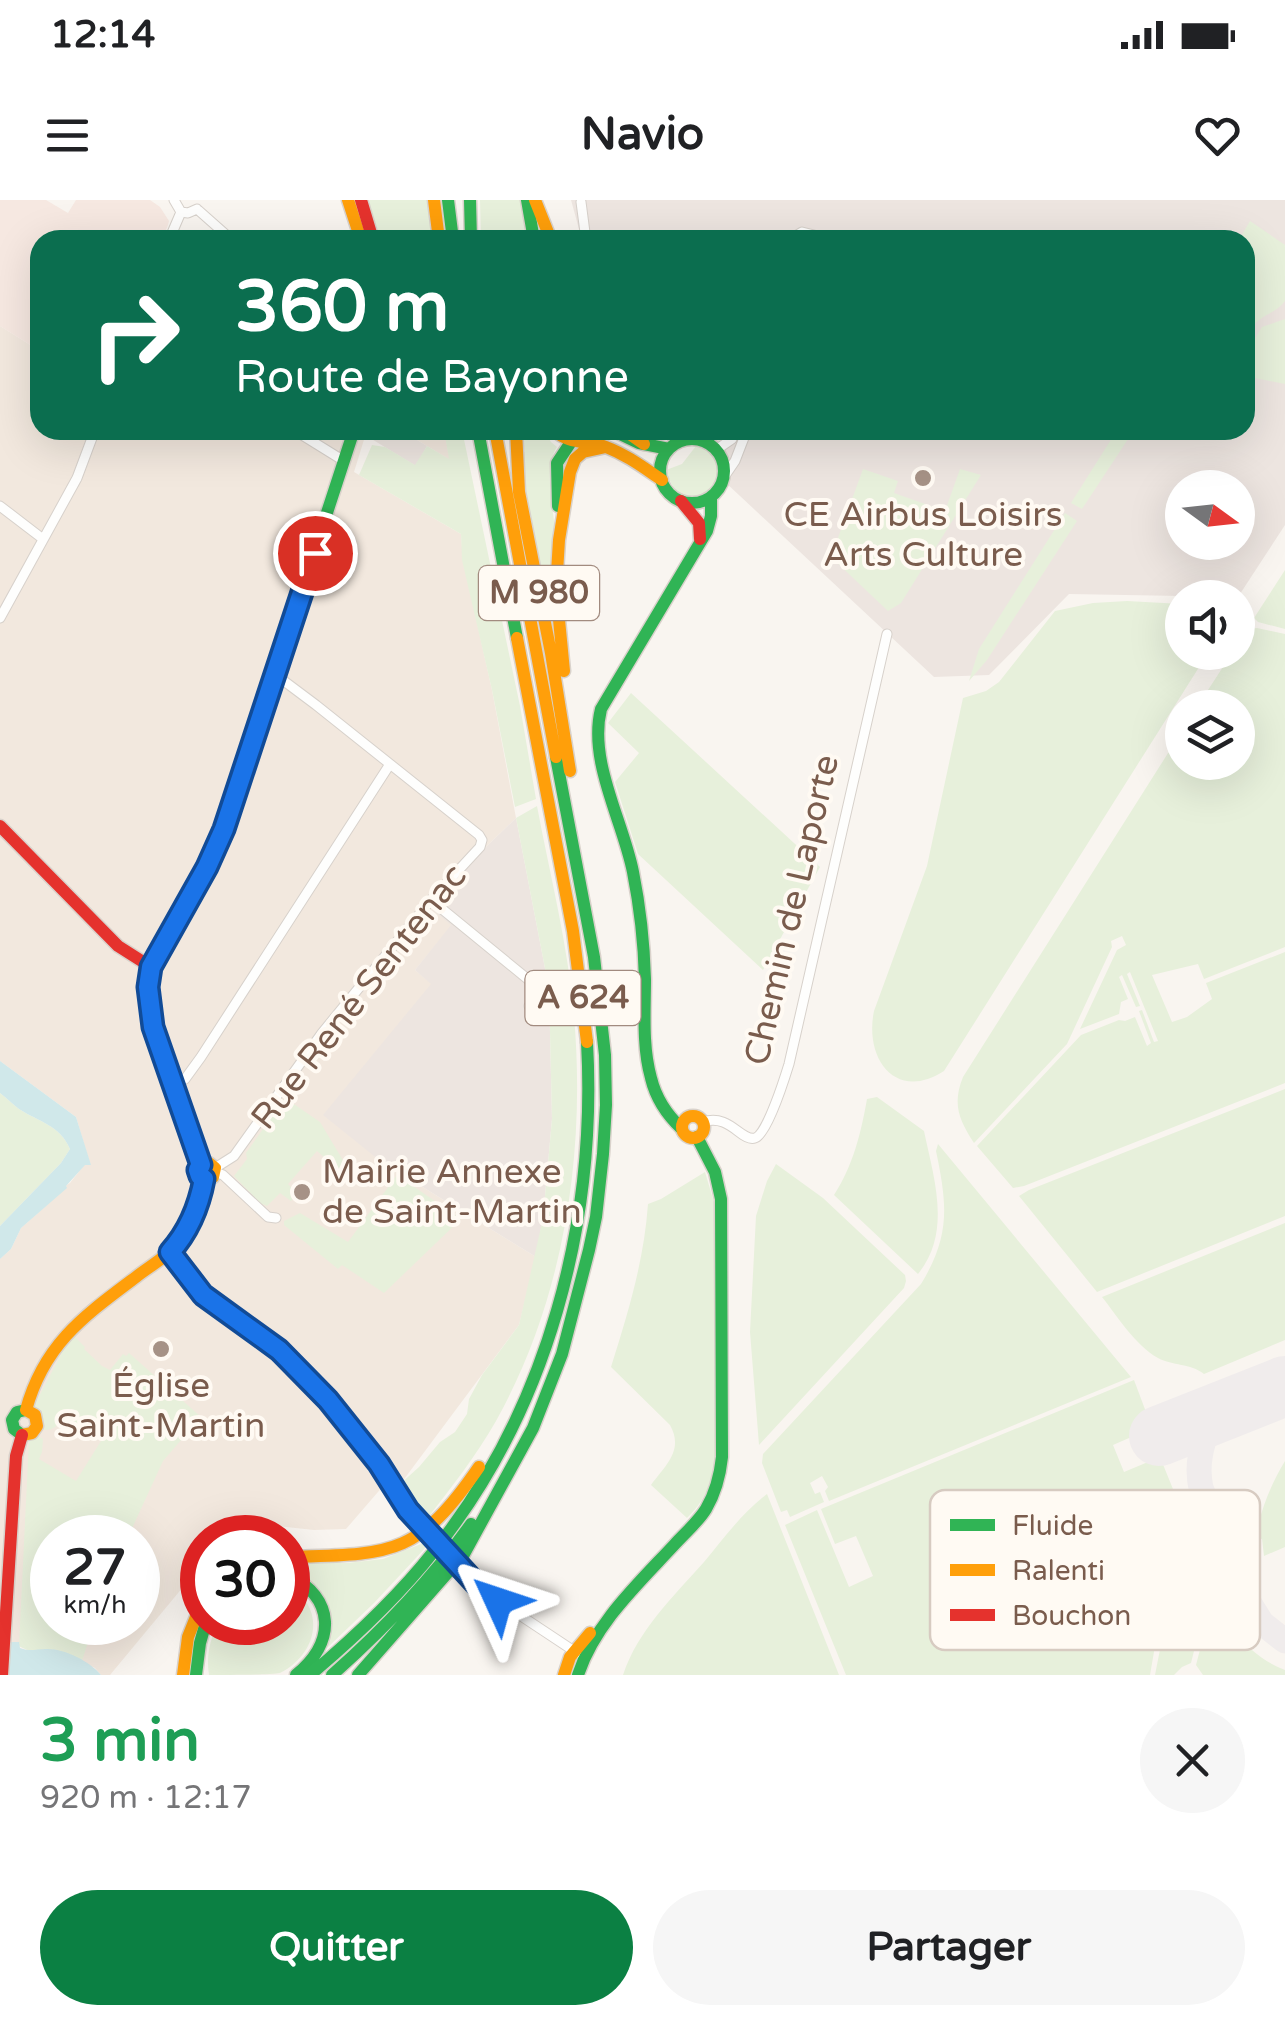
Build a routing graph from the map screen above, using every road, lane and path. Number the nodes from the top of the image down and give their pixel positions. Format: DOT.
graph roads {
  1 [pos="174,200"];
  2 [pos="348,200"];
  3 [pos="361,200"];
  4 [pos="434,200"];
  5 [pos="452,200"];
  6 [pos="470,200"];
  7 [pos="527,200"];
  8 [pos="539,200"];
  9 [pos="581,200"];
  10 [pos="199,205"];
  11 [pos="181,212"];
  12 [pos="173,230"];
  13 [pos="223,230"];
  14 [pos="358,230"];
  15 [pos="371,230"];
  16 [pos="438,230"];
  17 [pos="454,230"];
  18 [pos="471,230"];
  19 [pos="532,230"];
  20 [pos="548,230"];
  21 [pos="585,230"];
  22 [pos="91,440"];
  23 [pos="311,440"];
  24 [pos="351,440"];
  25 [pos="480,440"];
  26 [pos="498,440"];
  27 [pos="517,440"];
  28 [pos="580,440"];
  29 [pos="587,440"];
  30 [pos="630,440"];
  31 [pos="638,440"];
  32 [pos="670,440"];
  33 [pos="681,440"];
  34 [pos="694,440"];
  35 [pos="731,440"];
  36 [pos="743,440"];
  37 [pos="644,444"];
  38 [pos="606,447"];
  39 [pos="716,450"];
  40 [pos="344,460"];
  41 [pos="662,480"];
  42 [pos="722,480"];
  43 [pos="711,496"];
  44 [pos="680,500"];
  45 [pos="0,506"];
  46 [pos="43,539"];
  47 [pos="560,540"];
  48 [pos="700,541"];
  49 [pos="0,618"];
  50 [pos="887,634"];
  51 [pos="276,675"];
  52 [pos="568,755"];
  53 [pos="390,764"];
  54 [pos="0,826"];
  55 [pos="580,874"];
  56 [pos="430,900"];
  57 [pos="151,967"];
  58 [pos="529,1006"];
  59 [pos="172,1086"];
  60 [pos="703,1122"];
  61 [pos="684,1123"];
  62 [pos="698,1137"];
  63 [pos="209,1171"];
  64 [pos="276,1218"];
  65 [pos="170,1252"];
  66 [pos="26,1410"];
  67 [pos="6,1420"];
  68 [pos="513,1420"];
  69 [pos="22,1435"];
  70 [pos="504,1481"];
  71 [pos="310,1557"];
  72 [pos="310,1587"];
  73 [pos="187,1645"];
  74 [pos="200,1645"];
  75 [pos="579,1654"];
  76 [pos="2,1675"];
  77 [pos="183,1675"];
  78 [pos="196,1675"];
  79 [pos="296,1675"];
  80 [pos="310,1675"];
  81 [pos="332,1675"];
  82 [pos="358,1675"];
  83 [pos="564,1675"];
  84 [pos="578,1675"];
  1 -- 11 [label="street"];
  2 -- 14 [label="main road"];
  3 -- 15 [label="main road"];
  4 -- 16 [label="main road"];
  5 -- 17 [label="main road"];
  6 -- 18 [label="main road"];
  7 -- 19 [label="main road"];
  8 -- 20 [label="main road"];
  9 -- 21 [label="street"];
  10 -- 11 [label="street"];
  10 -- 13 [label="street"];
  11 -- 12 [label="street"];
  22 -- 46 [label="street"];
  23 -- 40 [label="street"];
  24 -- 40 [label="main road"];
  25 -- 68 [label="main road, A 624"];
  26 -- 55 [label="main road, A 624"];
  27 -- 52 [label="main road, M 980"];
  28 -- 47 [label="main road"];
  29 -- 38 [label="main road"];
  30 -- 37 [label="main road"];
  31 -- 37 [label="main road"];
  32 -- 37 [label="main road"];
  33 -- 41 [label="main road"];
  34 -- 39 [label="main road"];
  35 -- 39 [label="street"];
  36 -- 42 [label="street"];
  38 -- 41 [label="main road"];
  38 -- 47 [label="main road"];
  39 -- 42 [label="main road"];
  40 -- 51 [label="main road"];
  41 -- 44 [label="main road"];
  42 -- 43 [label="main road"];
  43 -- 44 [label="main road"];
  43 -- 48 [label="main road"];
  44 -- 48 [label="main road"];
  45 -- 46 [label="street"];
  46 -- 49 [label="street"];
  47 -- 52 [label="main road"];
  48 -- 61 [label="main road"];
  50 -- 60 [label="street, Chemin de Laporte"];
  51 -- 53 [label="street, Rue René Sentenac"];
  51 -- 57 [label="main road"];
  52 -- 55 [label="main road, M 980"];
  53 -- 56 [label="street, Rue René Sentenac"];
  53 -- 59 [label="street"];
  54 -- 57 [label="main road"];
  55 -- 70 [label="main road, A 624"];
  56 -- 58 [label="street"];
  56 -- 63 [label="street, Rue René Sentenac"];
  57 -- 59 [label="main road"];
  59 -- 63 [label="main road"];
  60 -- 61 [label="main road, Chemin de Laporte"];
  60 -- 62 [label="main road"];
  61 -- 62 [label="main road"];
  62 -- 75 [label="main road"];
  63 -- 64 [label="street"];
  63 -- 65 [label="main road"];
  65 -- 66 [label="main road"];
  65 -- 75 [label="street, bridge"];
  66 -- 67 [label="main road"];
  66 -- 69 [label="main road"];
  67 -- 69 [label="main road"];
  68 -- 71 [label="main road"];
  68 -- 80 [label="main road, A 624"];
  69 -- 76 [label="main road"];
  70 -- 81 [label="main road, A 624"];
  70 -- 82 [label="main road, A 624"];
  72 -- 79 [label="main road"];
  73 -- 77 [label="main road"];
  74 -- 78 [label="main road"];
  75 -- 83 [label="main road"];
  75 -- 84 [label="main road"];
}
